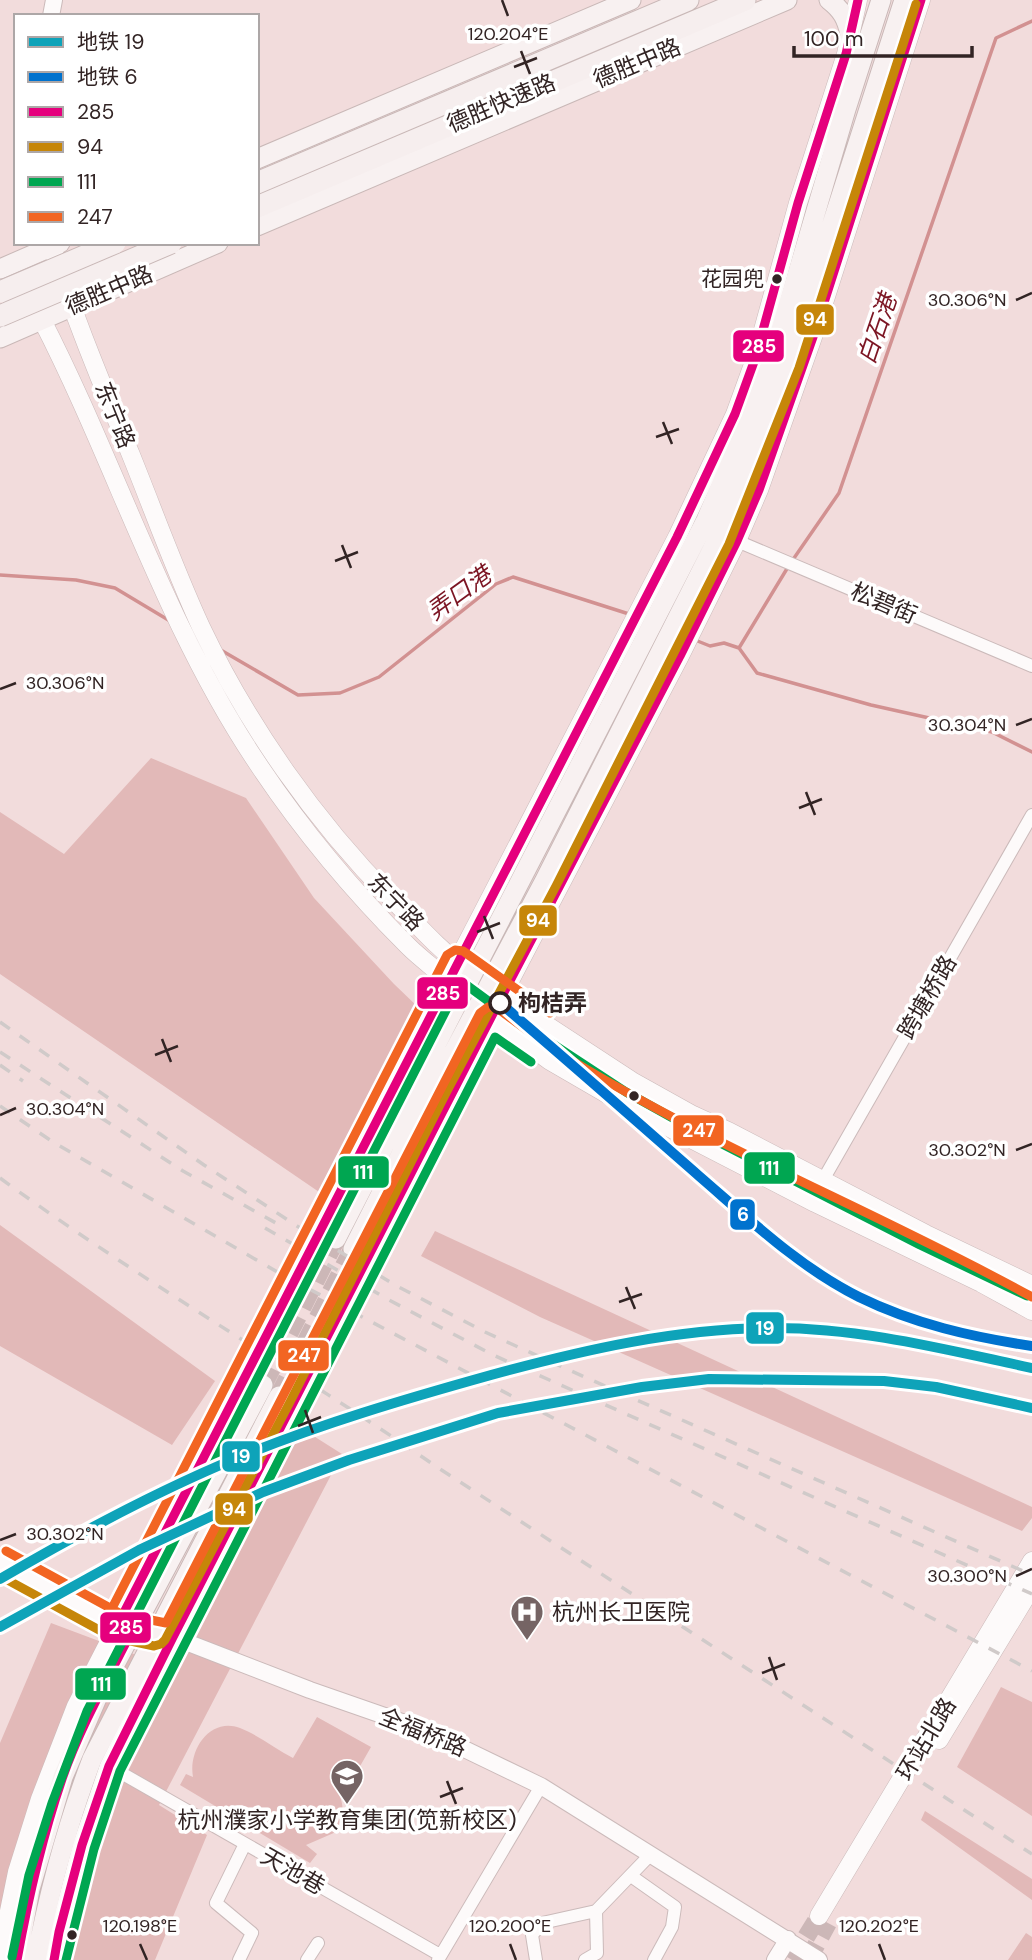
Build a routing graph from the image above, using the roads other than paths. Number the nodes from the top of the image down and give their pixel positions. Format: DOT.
graph roads {
  1 [pos="631,0"];
  2 [pos="688,0"];
  3 [pos="745,0"];
  4 [pos="787,0"];
  5 [pos="829,0"];
  6 [pos="858,0"];
  7 [pos="881,0"];
  8 [pos="904,0"];
  9 [pos="921,0"];
  10 [pos="850,35"];
  11 [pos="846,109"];
  12 [pos="822,130"];
  13 [pos="259,158"];
  14 [pos="259,182"];
  15 [pos="259,206"];
  16 [pos="842,223"];
  17 [pos="259,225"];
  18 [pos="49,245"];
  19 [pos="54,245"];
  20 [pos="110,245"];
  21 [pos="166,245"];
  22 [pos="213,245"];
  23 [pos="22,251"];
  24 [pos="0,269"];
  25 [pos="0,292"];
  26 [pos="71,307"];
  27 [pos="0,316"];
  28 [pos="42,320"];
  29 [pos="0,338"];
  30 [pos="737,541"];
  31 [pos="684,543"];
  32 [pos="678,598"];
  33 [pos="642,644"];
  34 [pos="1032,666"];
  35 [pos="564,778"];
  36 [pos="1032,815"];
  37 [pos="457,962"];
  38 [pos="449,981"];
  39 [pos="488,985"];
  40 [pos="477,1007"];
  41 [pos="823,1180"];
  42 [pos="345,1244"];
  43 [pos="1032,1285"];
  44 [pos="1032,1311"];
  45 [pos="1032,1561"];
  46 [pos="0,1562"];
  47 [pos="1032,1587"];
  48 [pos="125,1628"];
  49 [pos="164,1636"];
  50 [pos="109,1766"];
  51 [pos="541,1786"];
  52 [pos="245,1844"];
  53 [pos="651,1854"];
  54 [pos="631,1876"];
  55 [pos="596,1911"];
  56 [pos="788,1939"];
  57 [pos="318,1943"];
  58 [pos="0,1955"];
  59 [pos="439,1958"];
  60 [pos="17,1960"];
  61 [pos="36,1960"];
  62 [pos="54,1960"];
  63 [pos="239,1960"];
  64 [pos="307,1960"];
  65 [pos="536,1960"];
  66 [pos="585,1960"];
  67 [pos="654,1960"];
  68 [pos="775,1960"];
  69 [pos="820,1960"];
  1 -- 13 [label="main road"];
  2 -- 14 [label="highway, 德胜快速路"];
  3 -- 15 [label="highway, 德胜快速路"];
  4 -- 17 [label="main road, 德胜中路"];
  5 -- 10 [label="main road"];
  6 -- 10 [label="main road"];
  7 -- 11 [label="main road"];
  8 -- 16 [label="main road"];
  9 -- 16 [label="main road"];
  10 -- 12 [label="main road"];
  11 -- 12 [label="main road"];
  11 -- 31 [label="main road"];
  12 -- 31 [label="main road"];
  16 -- 30 [label="main road"];
  16 -- 32 [label="main road"];
  18 -- 23 [label="main road"];
  19 -- 26 [label="main road, 东宁路"];
  20 -- 25 [label="highway, bridge"];
  21 -- 27 [label="highway, bridge"];
  22 -- 26 [label="main road, 德胜中路"];
  23 -- 24 [label="main road"];
  23 -- 28 [label="street"];
  26 -- 28 [label="main road, 德胜中路"];
  26 -- 37 [label="main road, 东宁路"];
  28 -- 29 [label="main road, 德胜中路"];
  28 -- 38 [label="main road, 东宁路"];
  30 -- 32 [label="main road"];
  30 -- 34 [label="street, 松碧街"];
  31 -- 32 [label="main road"];
  32 -- 33 [label="main road"];
  32 -- 39 [label="main road"];
  33 -- 35 [label="main road"];
  33 -- 39 [label="main road"];
  35 -- 37 [label="main road"];
  35 -- 39 [label="main road"];
  36 -- 41 [label="street, 跨塘桥路"];
  37 -- 38 [label="main road"];
  37 -- 39 [label="main road, 东宁路"];
  38 -- 40 [label="main road, 东宁路"];
  38 -- 48 [label="main road"];
  39 -- 40 [label="main road"];
  39 -- 41 [label="main road, 东宁路"];
  40 -- 42 [label="main road"];
  40 -- 44 [label="main road, 东宁路"];
  40 -- 49 [label="main road"];
  41 -- 43 [label="main road, 东宁路"];
  45 -- 47 [label="main road, 环站北路"];
  46 -- 48 [label="street, 全福桥路"];
  48 -- 49 [label="street, 全福桥路"];
  48 -- 49 [label="main road"];
  48 -- 58 [label="main road"];
  48 -- 60 [label="main road"];
  49 -- 50 [label="main road"];
  49 -- 51 [label="street, 全福桥路"];
  49 -- 61 [label="main road"];
  50 -- 52 [label="street, 天池巷"];
  50 -- 62 [label="main road"];
  51 -- 53 [label="street, 全福桥路"];
  51 -- 59 [label="street"];
  52 -- 59 [label="street, 天池巷"];
  52 -- 63 [label="street"];
  53 -- 54 [label="street"];
  53 -- 56 [label="street, 全福桥路"];
  54 -- 55 [label="street"];
  54 -- 67 [label="street"];
  55 -- 65 [label="street"];
  55 -- 66 [label="street"];
  56 -- 68 [label="street"];
  56 -- 69 [label="street, 全福桥路"];
  57 -- 64 [label="street"];
}
